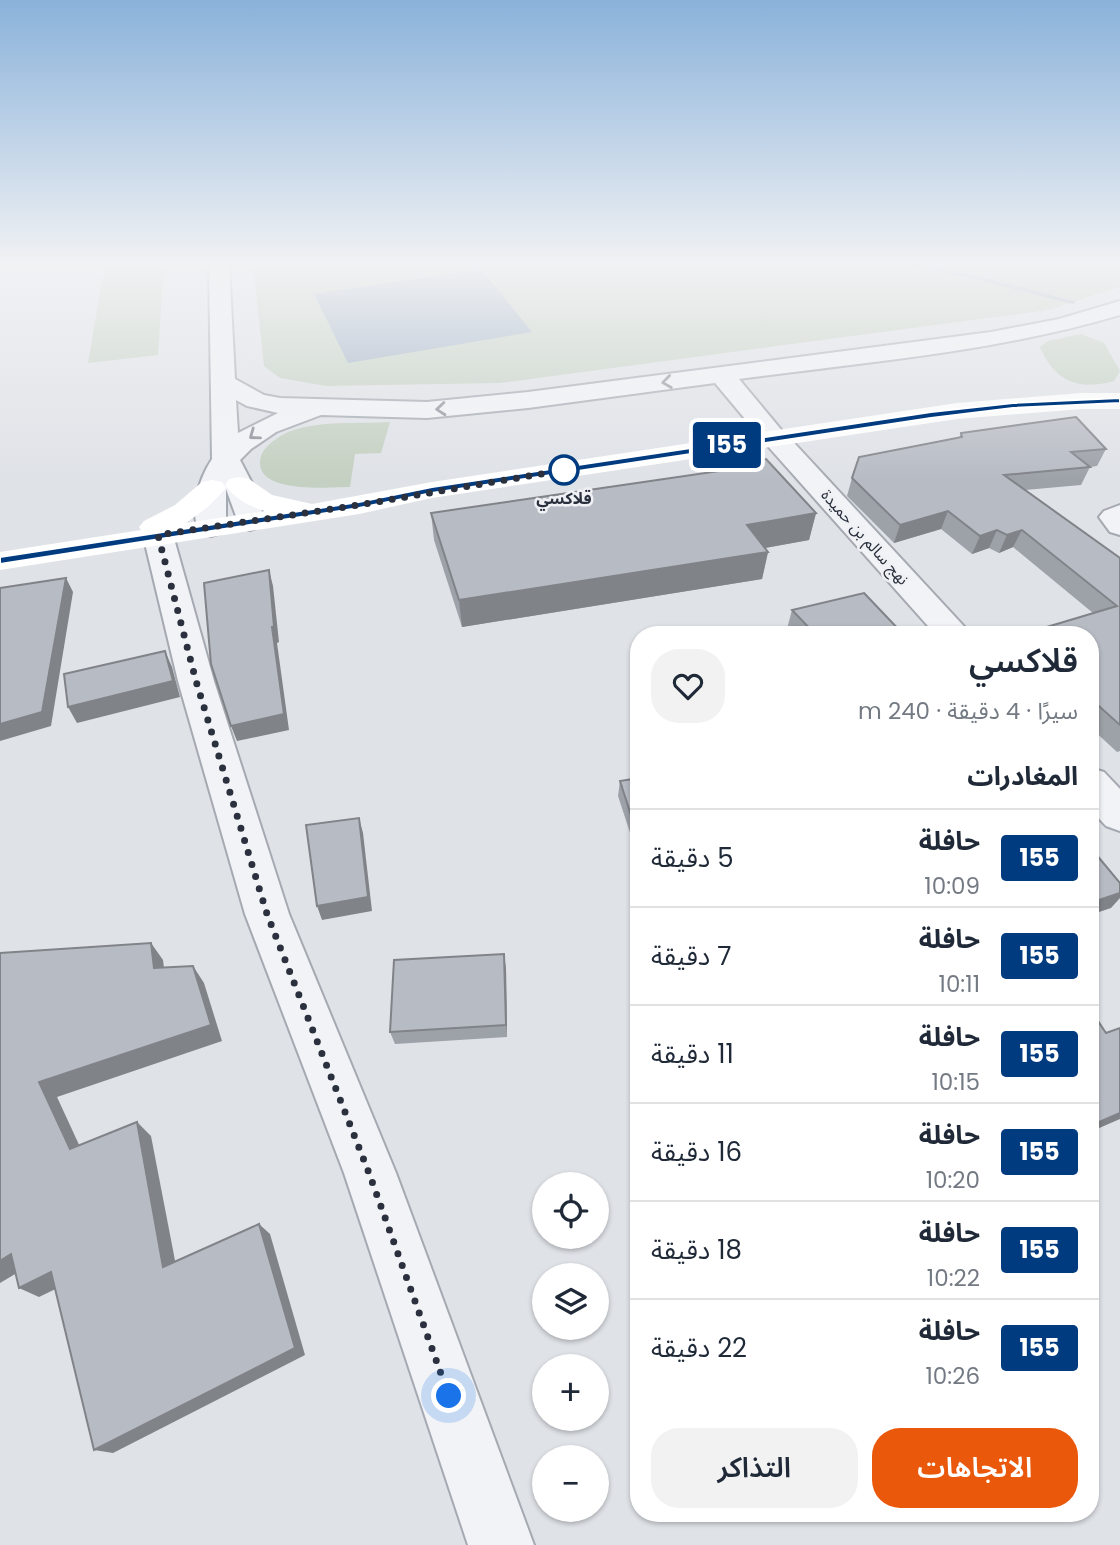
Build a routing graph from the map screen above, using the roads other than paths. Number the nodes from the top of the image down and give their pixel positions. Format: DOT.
graph roads {
  1 [pos="221,336"];
  2 [pos="999,336"];
  3 [pos="721,374"];
  4 [pos="223,382"];
  5 [pos="1120,401"];
  6 [pos="336,409"];
  7 [pos="775,438"];
  8 [pos="226,478"];
  9 [pos="359,505"];
  10 [pos="1120,514"];
  11 [pos="250,522"];
  12 [pos="1120,526"];
  13 [pos="211,527"];
  14 [pos="158,535"];
  15 [pos="87,545"];
  16 [pos="0,561"];
  17 [pos="947,626"];
  18 [pos="1099,793"];
  19 [pos="1120,815"];
  20 [pos="501,1545"];
  1 -- 4 [label="street"];
  2 -- 3 [label="street"];
  3 -- 6 [label="street, one-way"];
  3 -- 7 [label="street, نهج سالم بن حميدة"];
  4 -- 6 [label="street"];
  4 -- 8 [label="street"];
  5 -- 7 [label="main road"];
  6 -- 8 [label="street, one-way"];
  7 -- 9 [label="main road"];
  7 -- 17 [label="street, نهج سالم بن حميدة"];
  8 -- 9 [label="main road"];
  8 -- 11 [label="street"];
  8 -- 13 [label="street"];
  8 -- 15 [label="main road"];
  9 -- 11 [label="main road"];
  10 -- 12 [label="street"];
  11 -- 13 [label="main road"];
  13 -- 14 [label="main road"];
  14 -- 15 [label="main road"];
  14 -- 20 [label="street"];
  15 -- 16 [label="main road"];
  18 -- 19 [label="street"];
}
